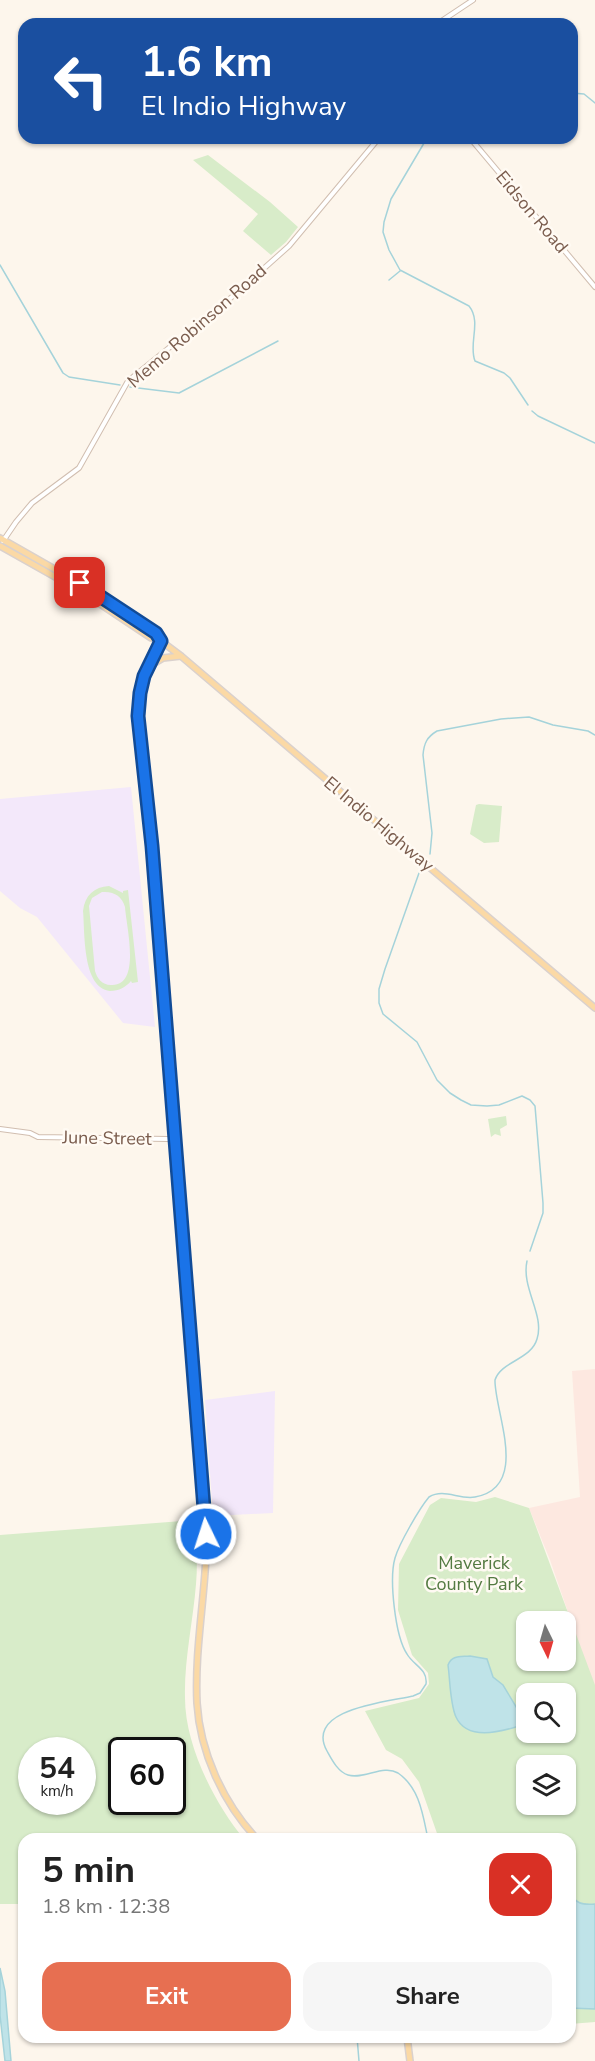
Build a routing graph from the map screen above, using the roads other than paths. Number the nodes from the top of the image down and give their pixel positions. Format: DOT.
graph roads {
  1 [pos="472,0"];
  2 [pos="446,18"];
  3 [pos="374,144"];
  4 [pos="475,144"];
  5 [pos="595,287"];
  6 [pos="1,542"];
  7 [pos="161,641"];
  8 [pos="181,656"];
  9 [pos="147,668"];
  10 [pos="595,1008"];
  11 [pos="0,1129"];
  12 [pos="176,1142"];
  13 [pos="252,1833"];
  14 [pos="408,2043"];
  15 [pos="410,2060"];
  1 -- 2 [label="street"];
  3 -- 6 [label="street, Memo Robinson Road"];
  4 -- 5 [label="street, Eidson Road"];
  6 -- 7 [label="main road, El Indio Highway"];
  7 -- 8 [label="main road, El Indio Highway"];
  7 -- 9 [label="main road"];
  8 -- 9 [label="main road"];
  8 -- 10 [label="main road, El Indio Highway"];
  9 -- 12 [label="main road"];
  11 -- 12 [label="street, June Street"];
  12 -- 13 [label="main road"];
  14 -- 15 [label="main road"];
}
